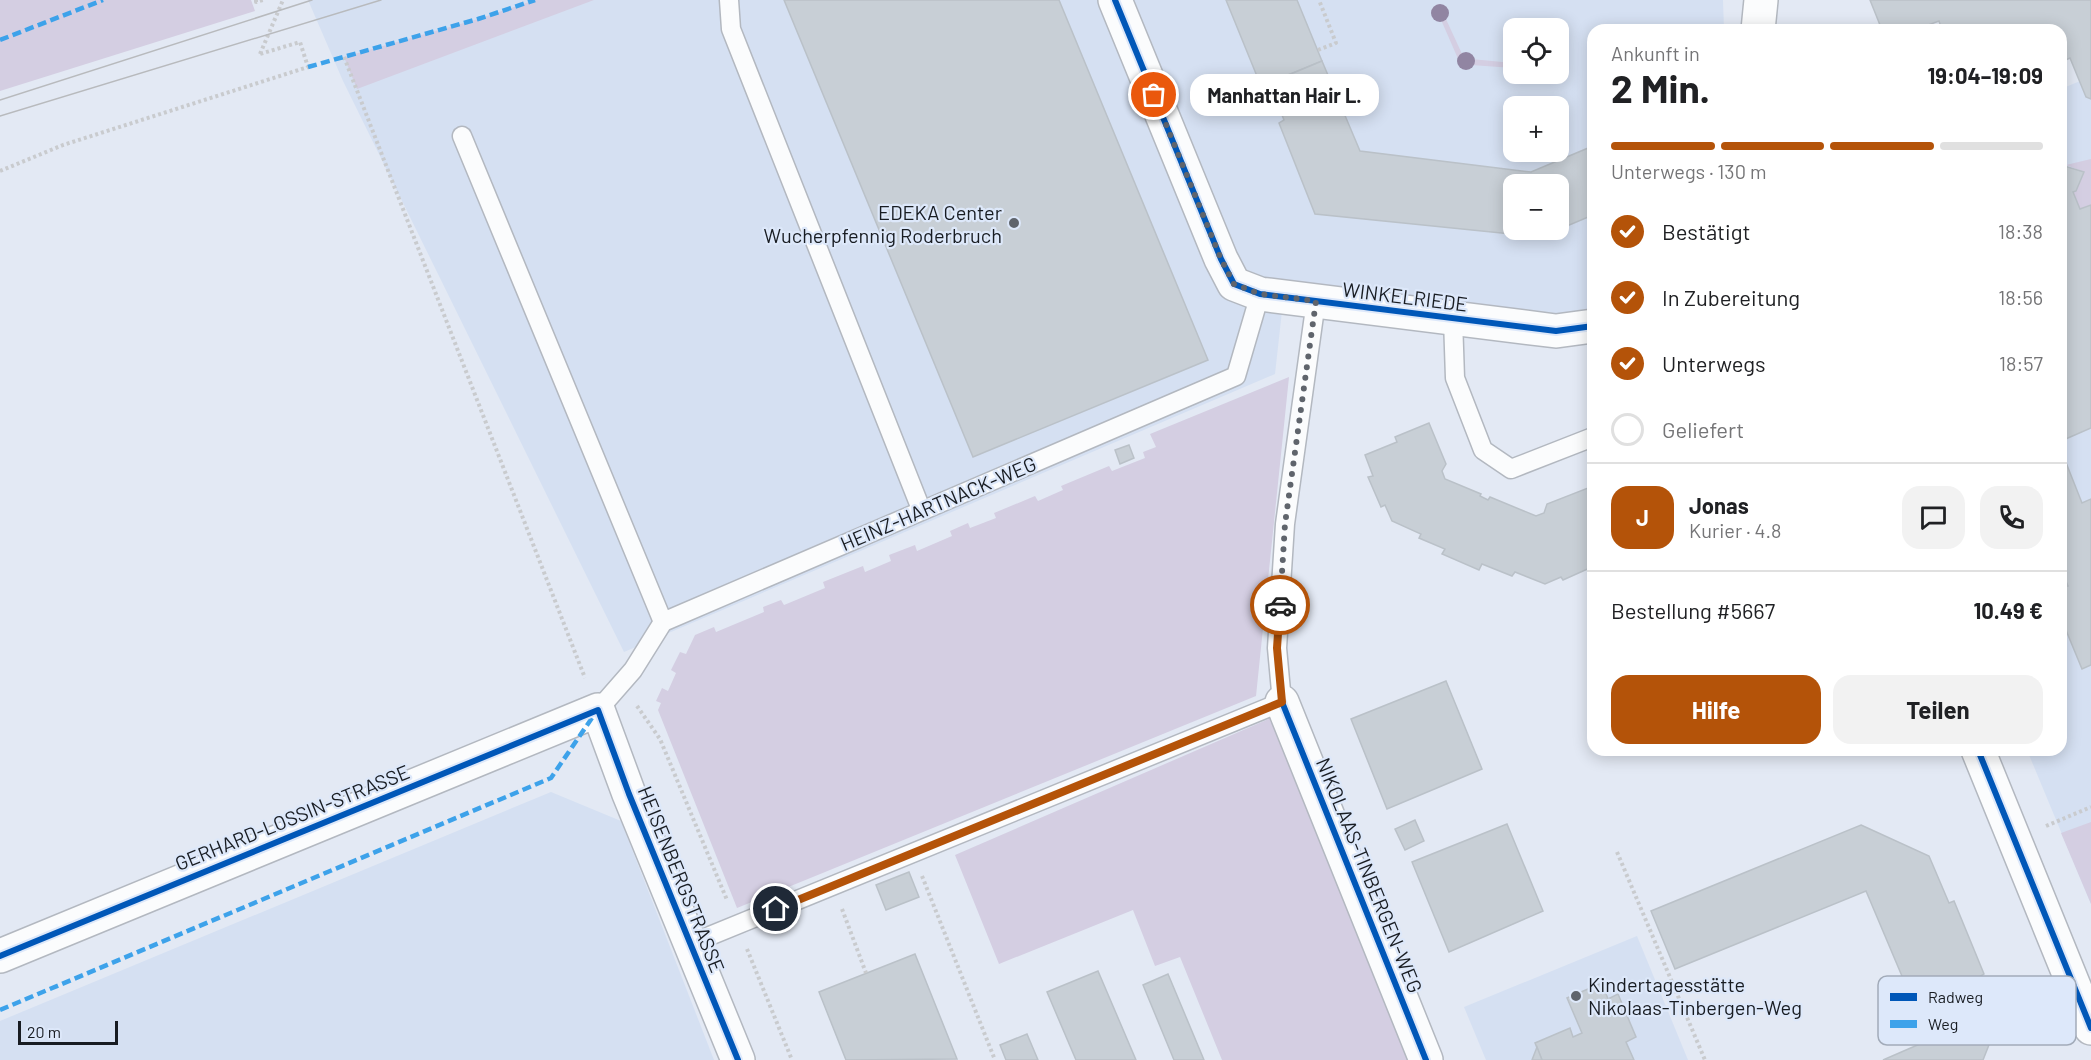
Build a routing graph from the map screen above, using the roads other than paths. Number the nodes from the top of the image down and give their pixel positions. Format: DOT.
graph roads {
  1 [pos="729,0"];
  2 [pos="1115,0"];
  3 [pos="1761,0"];
  4 [pos="1759,24"];
  5 [pos="462,136"];
  6 [pos="1260,294"];
  7 [pos="1316,301"];
  8 [pos="1453,319"];
  9 [pos="1587,327"];
  10 [pos="1587,439"];
  11 [pos="921,509"];
  12 [pos="663,622"];
  13 [pos="1282,702"];
  14 [pos="598,710"];
  15 [pos="1980,756"];
  16 [pos="690,944"];
  17 [pos="0,956"];
  18 [pos="2070,976"];
  19 [pos="2076,991"];
  20 [pos="2091,1028"];
  21 [pos="738,1060"];
  22 [pos="1426,1060"];
  1 -- 11 [label="lane"];
  2 -- 6 [label="street, WINKELRIEDE"];
  3 -- 4 [label="street"];
  5 -- 12 [label="lane"];
  6 -- 7 [label="street, WINKELRIEDE"];
  6 -- 11 [label="lane, HEINZ-HARTNACK-WEG"];
  7 -- 8 [label="street, WINKELRIEDE"];
  7 -- 13 [label="lane, NIKOLAAS-TINBERGEN-WEG"];
  8 -- 9 [label="street, WINKELRIEDE"];
  8 -- 10 [label="lane"];
  11 -- 12 [label="lane, HEINZ-HARTNACK-WEG"];
  12 -- 14 [label="lane"];
  13 -- 16 [label="lane"];
  13 -- 22 [label="street, NIKOLAAS-TINBERGEN-WEG"];
  14 -- 16 [label="street, HEISENBERGSTRASSE"];
  14 -- 17 [label="street, GERHARD-LOSSIN-STRASSE"];
  15 -- 18 [label="street"];
  16 -- 21 [label="street, HEISENBERGSTRASSE"];
  19 -- 20 [label="street"];
}
